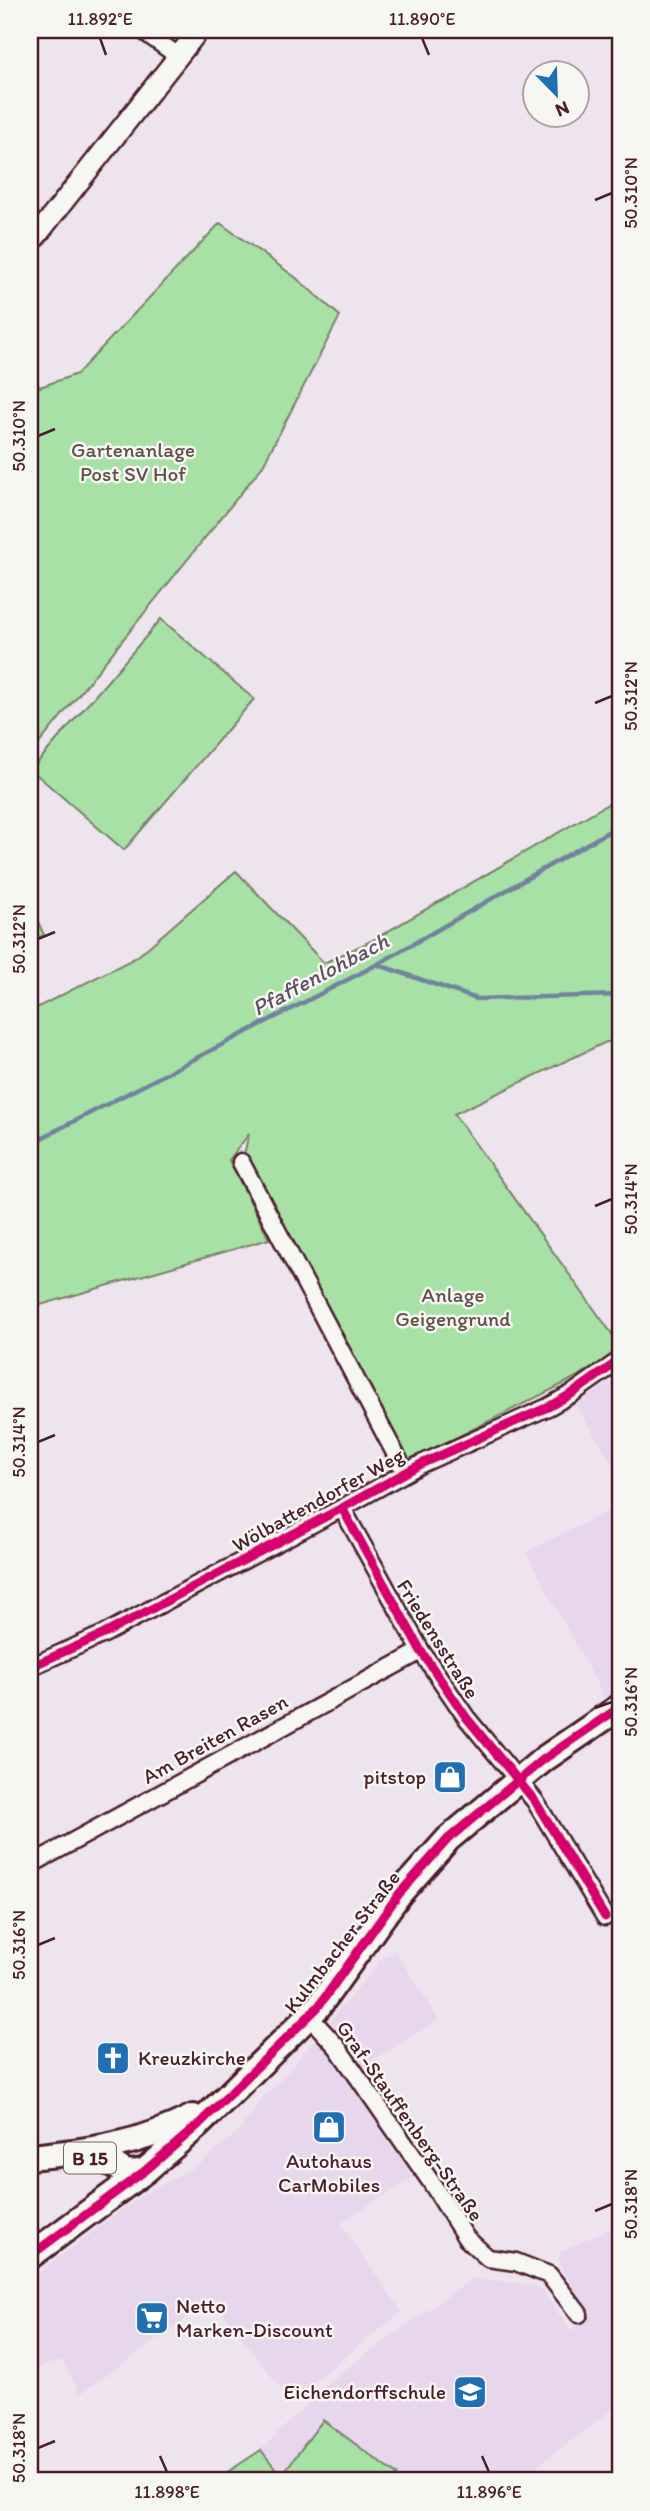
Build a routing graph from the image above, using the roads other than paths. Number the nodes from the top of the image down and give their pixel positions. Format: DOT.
graph roads {
  1 [pos="142,30"];
  2 [pos="199,30"];
  3 [pos="178,56"];
  4 [pos="30,244"];
  5 [pos="240,1162"];
  6 [pos="620,1360"];
  7 [pos="405,1472"];
  8 [pos="342,1508"];
  9 [pos="421,1651"];
  10 [pos="30,1667"];
  11 [pos="620,1707"];
  12 [pos="517,1780"];
  13 [pos="30,1865"];
  14 [pos="605,1917"];
  15 [pos="309,2016"];
  16 [pos="221,2102"];
  17 [pos="30,2158"];
  18 [pos="146,2170"];
  19 [pos="30,2256"];
  20 [pos="579,2314"];
  1 -- 3 [label="street"];
  2 -- 3 [label="street"];
  3 -- 4 [label="street"];
  5 -- 7 [label="street"];
  6 -- 7 [label="street, Wölbattendorfer Weg"];
  7 -- 8 [label="street, Wölbattendorfer Weg"];
  8 -- 9 [label="street, Friedensstraße"];
  8 -- 10 [label="street, Wölbattendorfer Weg"];
  9 -- 12 [label="street, Friedensstraße"];
  9 -- 13 [label="street, Am Breiten Rasen"];
  11 -- 12 [label="main road, Kulmbacher Straße / B 15"];
  12 -- 14 [label="street, Friedensstraße"];
  12 -- 15 [label="main road, Kulmbacher Straße / B 15"];
  15 -- 16 [label="main road, Kulmbacher Straße / B 15"];
  15 -- 20 [label="street, Graf-Stauffenberg-Straße"];
  16 -- 17 [label="main road, B 15"];
  16 -- 18 [label="main road, Kulmbacher Straße / B 15"];
  17 -- 18 [label="main road, B 15"];
  18 -- 19 [label="main road, Kulmbacher Straße"];
}
